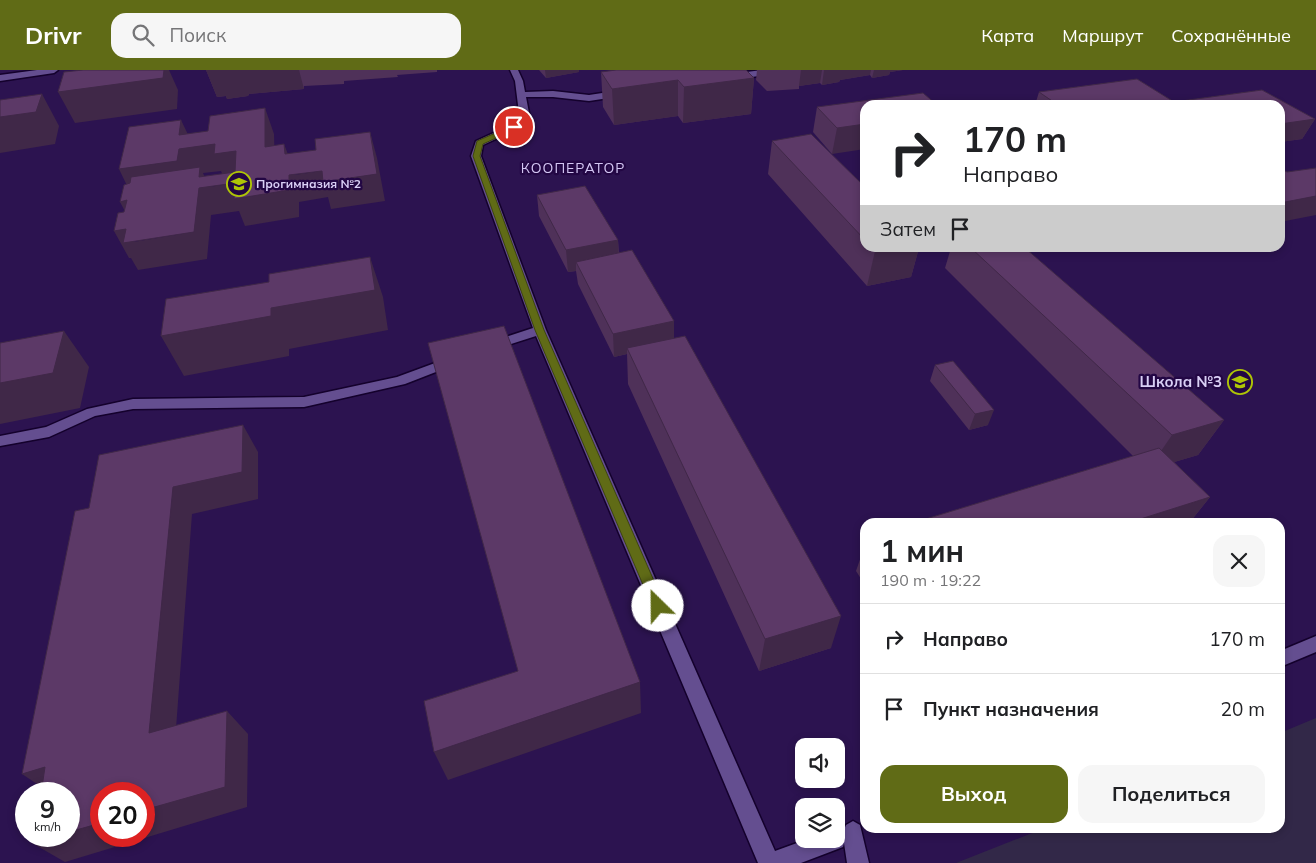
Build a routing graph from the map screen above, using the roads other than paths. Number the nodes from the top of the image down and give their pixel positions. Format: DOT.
graph roads {
  1 [pos="54,70"];
  2 [pos="514,70"];
  3 [pos="779,70"];
  4 [pos="0,78"];
  5 [pos="721,79"];
  6 [pos="627,92"];
  7 [pos="521,95"];
  8 [pos="540,330"];
  9 [pos="0,441"];
  10 [pos="1316,644"];
  11 [pos="1285,656"];
  12 [pos="848,834"];
  13 [pos="771,863"];
  14 [pos="858,863"];
  1 -- 4 [label="street"];
  2 -- 7 [label="street"];
  3 -- 5 [label="street"];
  6 -- 7 [label="street"];
  7 -- 8 [label="street"];
  8 -- 9 [label="street"];
  8 -- 13 [label="street"];
  10 -- 11 [label="street"];
  12 -- 13 [label="street"];
  12 -- 14 [label="street"];
}
